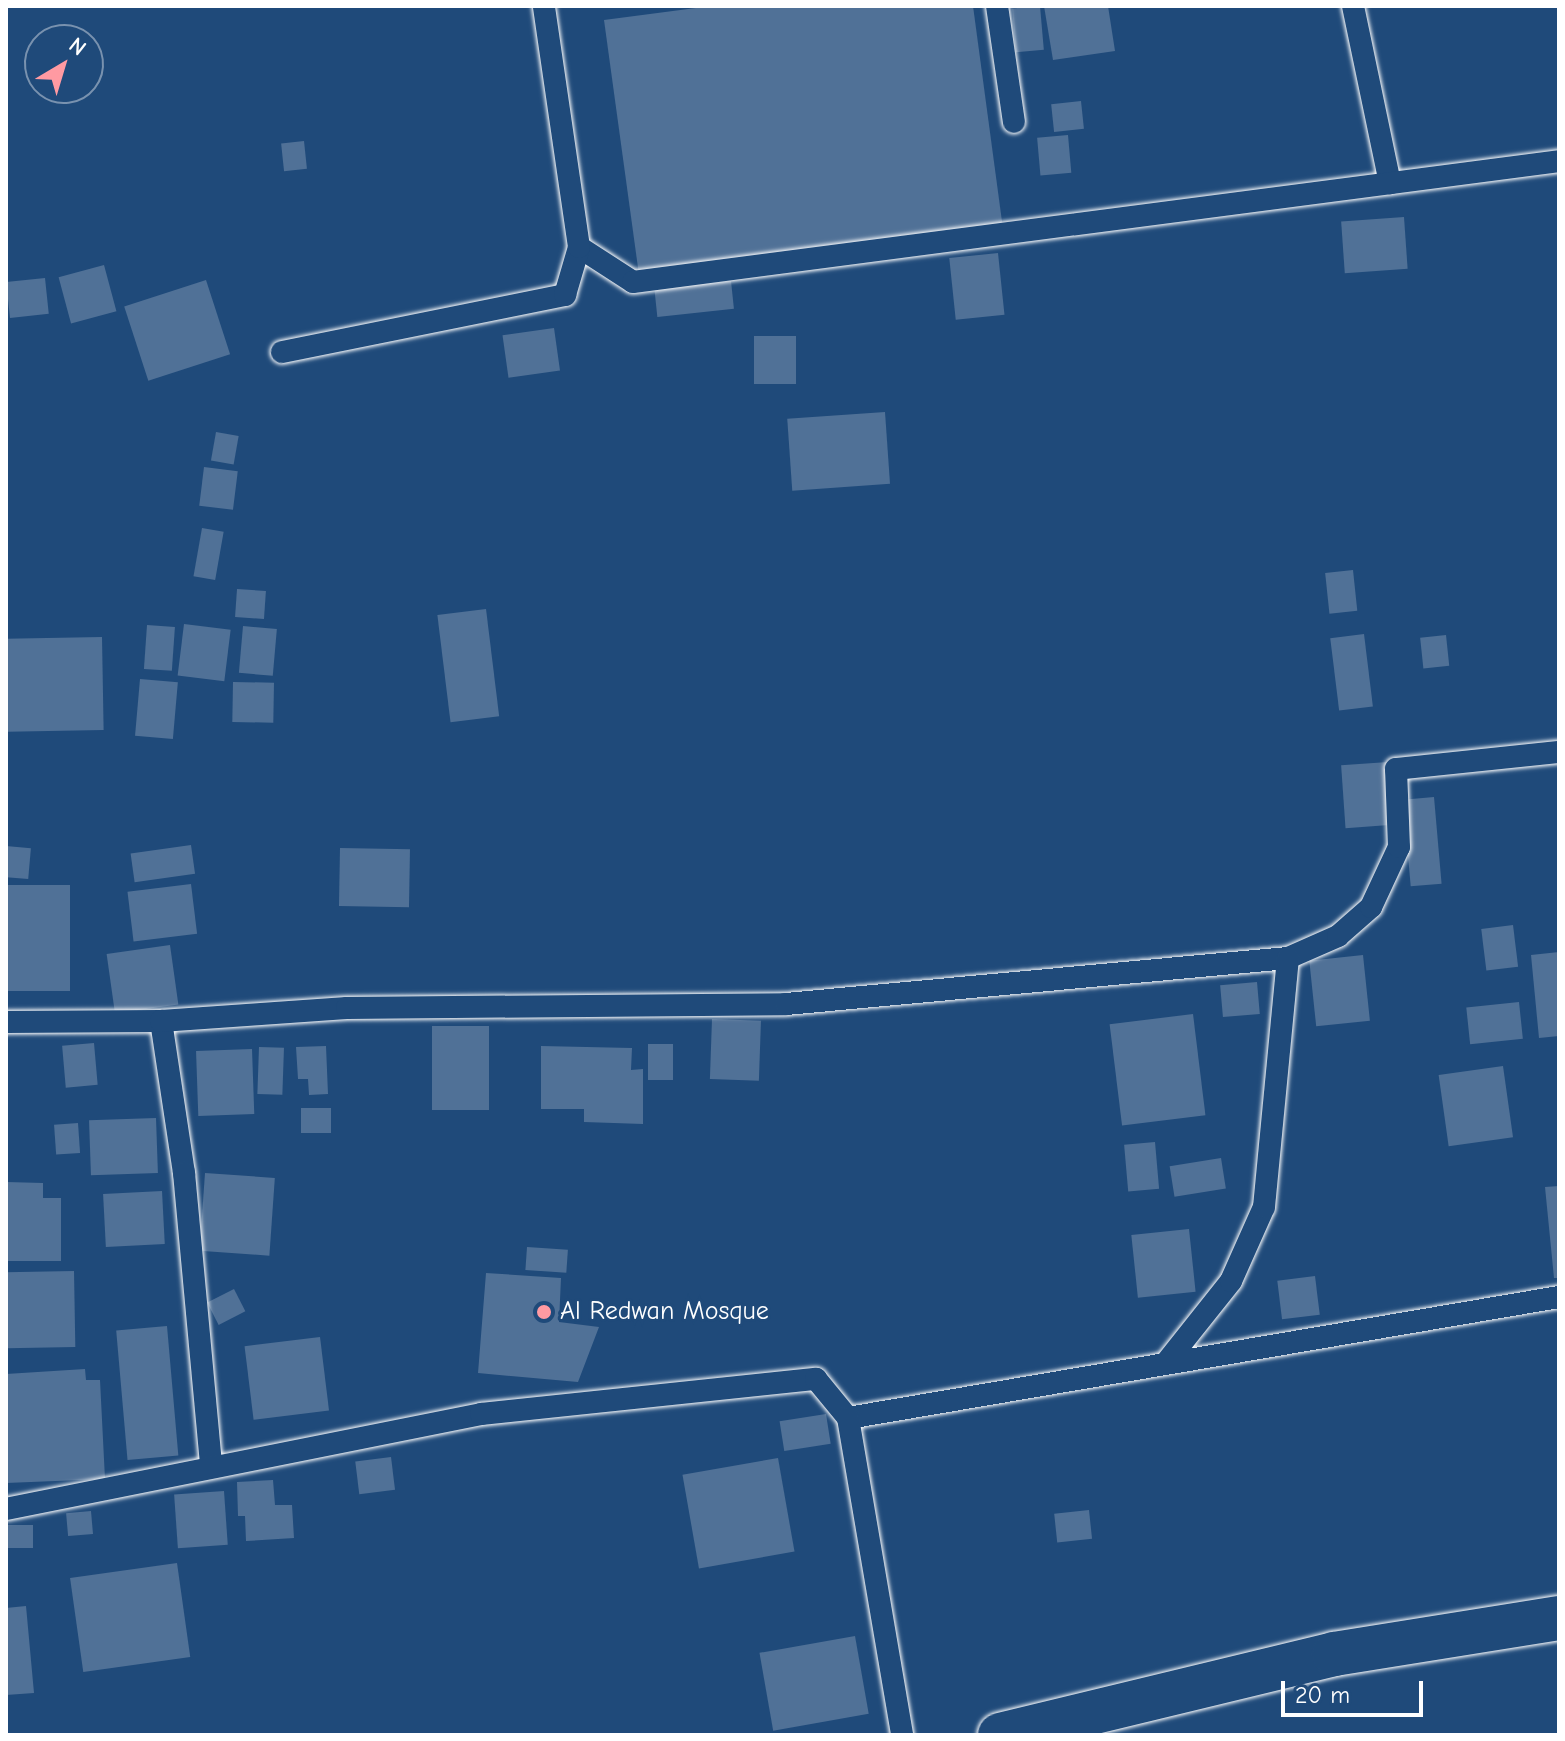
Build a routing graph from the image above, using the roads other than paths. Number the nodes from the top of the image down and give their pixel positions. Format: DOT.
graph roads {
  1 [pos="544,6"];
  2 [pos="997,6"];
  3 [pos="1353,6"];
  4 [pos="1014,122"];
  5 [pos="1559,161"];
  6 [pos="1390,183"];
  7 [pos="579,247"];
  8 [pos="282,352"];
  9 [pos="1559,752"];
  10 [pos="1288,958"];
  11 [pos="161,1021"];
  12 [pos="6,1022"];
  13 [pos="1559,1297"];
  14 [pos="1165,1364"];
  15 [pos="848,1418"];
  16 [pos="211,1466"];
  17 [pos="6,1509"];
  18 [pos="1559,1618"];
  19 [pos="902,1735"];
  20 [pos="1000,1735"];
  1 -- 7 [label="lane"];
  2 -- 4 [label="lane"];
  3 -- 6 [label="lane"];
  5 -- 6 [label="lane"];
  6 -- 7 [label="lane"];
  7 -- 8 [label="lane"];
  9 -- 10 [label="lane"];
  10 -- 11 [label="lane"];
  10 -- 14 [label="lane"];
  11 -- 12 [label="lane"];
  11 -- 16 [label="lane"];
  13 -- 14 [label="lane"];
  14 -- 15 [label="lane"];
  15 -- 16 [label="lane"];
  15 -- 19 [label="lane"];
  16 -- 17 [label="lane"];
  18 -- 20 [label="street"];
}
